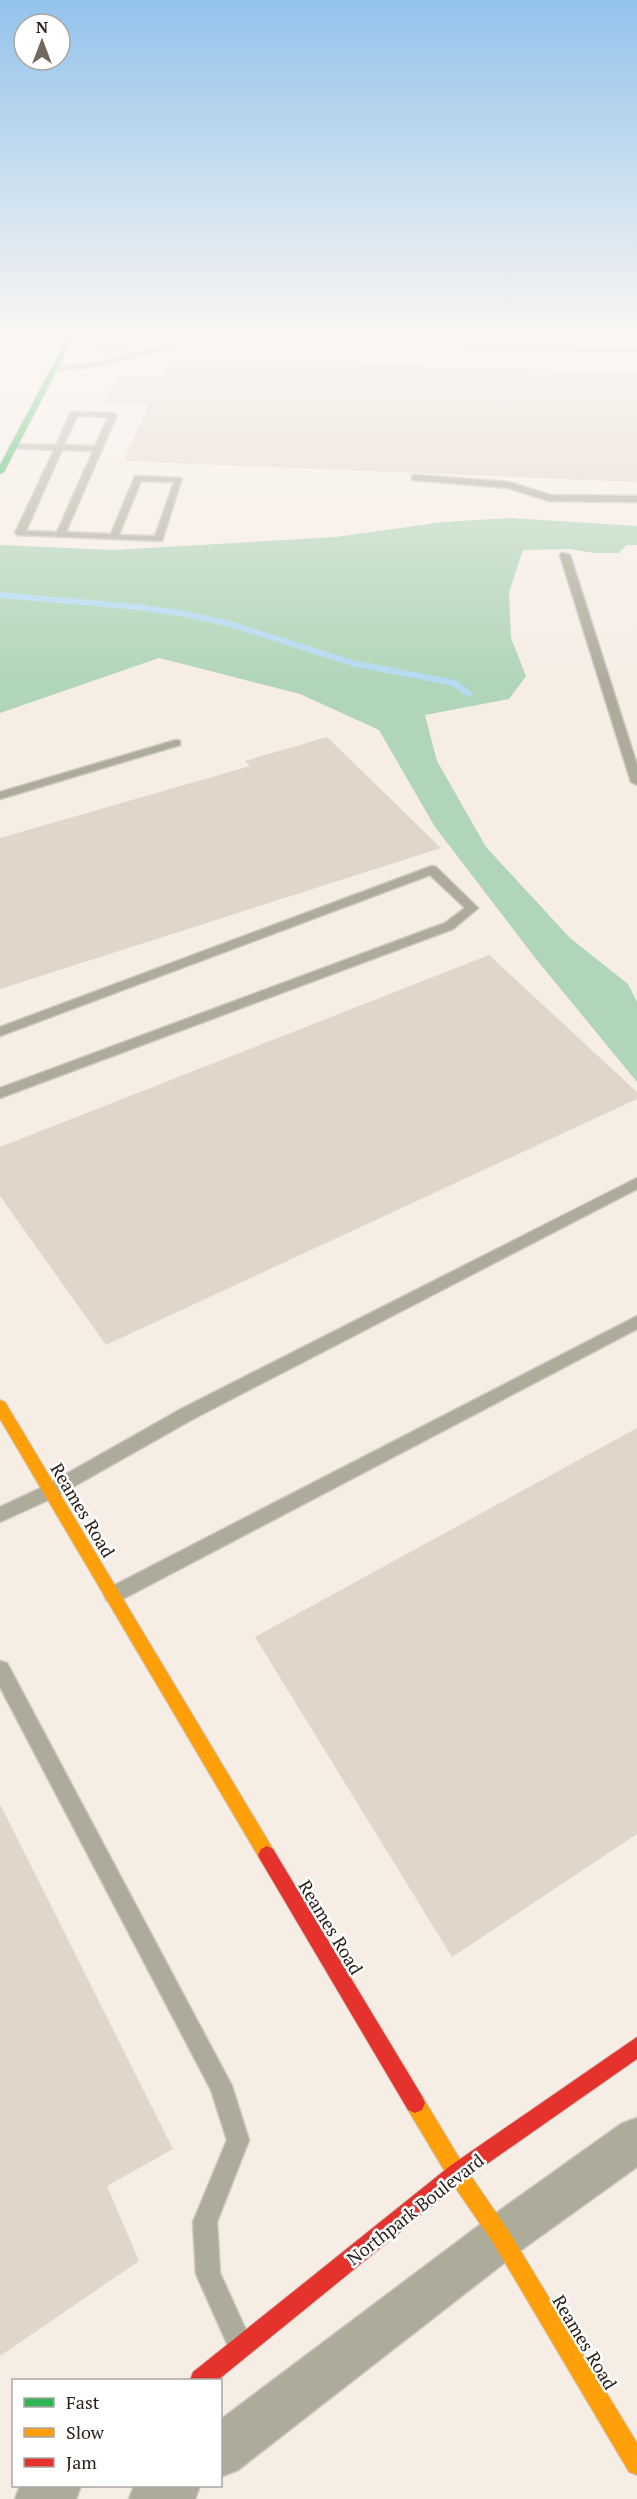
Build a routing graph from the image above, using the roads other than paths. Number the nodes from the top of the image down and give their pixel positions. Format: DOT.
graph roads {
  1 [pos="11,452"];
  2 [pos="57,452"];
  3 [pos="98,452"];
  4 [pos="0,472"];
  5 [pos="416,478"];
  6 [pos="637,500"];
  7 [pos="60,535"];
  8 [pos="114,537"];
  9 [pos="565,555"];
  10 [pos="176,743"];
  11 [pos="637,782"];
  12 [pos="0,796"];
  13 [pos="0,1032"];
  14 [pos="0,1093"];
  15 [pos="637,1183"];
  16 [pos="637,1322"];
  17 [pos="0,1406"];
  18 [pos="51,1491"];
  19 [pos="0,1515"];
  20 [pos="112,1595"];
  21 [pos="0,1669"];
  22 [pos="637,2047"];
  23 [pos="637,2140"];
  24 [pos="457,2174"];
  25 [pos="501,2236"];
  26 [pos="242,2348"];
  27 [pos="202,2379"];
  28 [pos="222,2450"];
  29 [pos="637,2464"];
  30 [pos="55,2487"];
  31 [pos="173,2487"];
  32 [pos="40,2499"];
  33 [pos="154,2499"];
  1 -- 4 [label="main road"];
  2 -- 7 [label="lane"];
  3 -- 7 [label="lane"];
  5 -- 6 [label="lane"];
  7 -- 8 [label="lane"];
  8 -- 8 [label="lane"];
  9 -- 11 [label="lane"];
  10 -- 12 [label="lane"];
  13 -- 14 [label="lane"];
  15 -- 18 [label="lane"];
  16 -- 20 [label="lane"];
  17 -- 18 [label="main road, Reames Road"];
  18 -- 19 [label="lane"];
  18 -- 20 [label="main road, Reames Road"];
  20 -- 24 [label="main road, Reames Road"];
  21 -- 26 [label="lane"];
  22 -- 24 [label="main road, Northpark Boulevard"];
  23 -- 25 [label="street"];
  24 -- 25 [label="main road, Reames Road"];
  24 -- 26 [label="main road, Northpark Boulevard"];
  25 -- 28 [label="street"];
  25 -- 29 [label="main road, Reames Road"];
  26 -- 27 [label="main road, Northpark Boulevard"];
  30 -- 32 [label="street"];
  31 -- 33 [label="street"];
}
